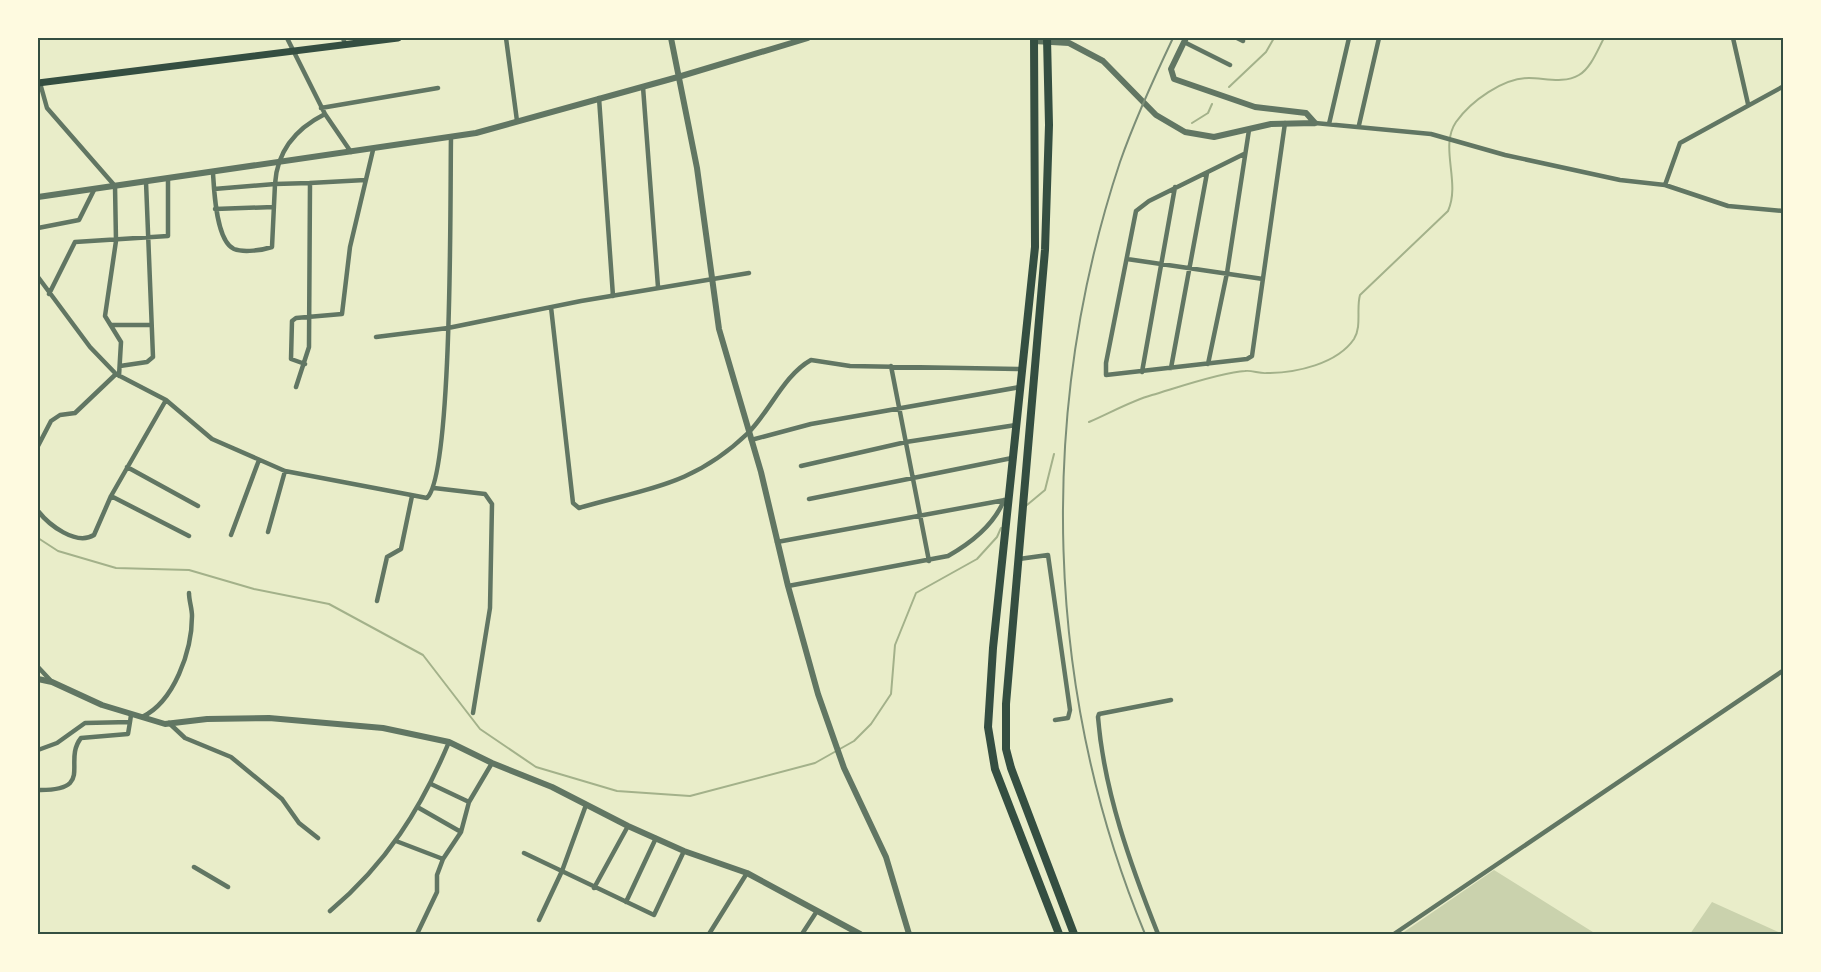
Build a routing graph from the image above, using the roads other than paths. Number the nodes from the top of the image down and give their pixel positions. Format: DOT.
graph roads {
  1 [pos="287,38"];
  2 [pos="386,38"];
  3 [pos="398,38"];
  4 [pos="506,38"];
  5 [pos="671,38"];
  6 [pos="808,38"];
  7 [pos="1237,38"];
  8 [pos="1349,38"];
  9 [pos="1379,38"];
  10 [pos="1733,38"];
  11 [pos="1034,39"];
  12 [pos="1048,40"];
  13 [pos="1185,40"];
  14 [pos="344,41"];
  15 [pos="1243,41"];
  16 [pos="294,52"];
  17 [pos="1230,65"];
  18 [pos="678,77"];
  19 [pos="39,83"];
  20 [pos="643,86"];
  21 [pos="1784,86"];
  22 [pos="438,88"];
  23 [pos="599,98"];
  24 [pos="1748,104"];
  25 [pos="321,108"];
  26 [pos="325,114"];
  27 [pos="517,121"];
  28 [pos="1285,123"];
  29 [pos="1315,123"];
  30 [pos="1329,124"];
  31 [pos="1359,125"];
  32 [pos="1249,130"];
  33 [pos="451,137"];
  34 [pos="373,150"];
  35 [pos="351,152"];
  36 [pos="1244,154"];
  37 [pos="276,164"];
  38 [pos="213,173"];
  39 [pos="1207,173"];
  40 [pos="168,179"];
  41 [pos="365,180"];
  42 [pos="146,182"];
  43 [pos="309,183"];
  44 [pos="275,184"];
  45 [pos="1665,185"];
  46 [pos="116,186"];
  47 [pos="1175,187"];
  48 [pos="214,189"];
  49 [pos="94,190"];
  50 [pos="38,197"];
  51 [pos="274,207"];
  52 [pos="215,209"];
  53 [pos="1784,211"];
  54 [pos="38,228"];
  55 [pos="148,238"];
  56 [pos="116,241"];
  57 [pos="1127,259"];
  58 [pos="1159,263"];
  59 [pos="1191,268"];
  60 [pos="749,273"];
  61 [pos="1227,273"];
  62 [pos="38,277"];
  63 [pos="710,278"];
  64 [pos="1263,279"];
  65 [pos="658,287"];
  66 [pos="49,294"];
  67 [pos="613,296"];
  68 [pos="551,307"];
  69 [pos="309,318"];
  70 [pos="112,325"];
  71 [pos="151,325"];
  72 [pos="448,328"];
  73 [pos="376,337"];
  74 [pos="305,364"];
  75 [pos="1208,364"];
  76 [pos="120,366"];
  77 [pos="891,366"];
  78 [pos="1171,368"];
  79 [pos="1022,369"];
  80 [pos="1142,372"];
  81 [pos="118,375"];
  82 [pos="296,387"];
  83 [pos="1020,387"];
  84 [pos="166,400"];
  85 [pos="899,410"];
  86 [pos="1016,424"];
  87 [pos="748,432"];
  88 [pos="751,440"];
  89 [pos="906,442"];
  90 [pos="38,446"];
  91 [pos="1012,458"];
  92 [pos="259,460"];
  93 [pos="801,466"];
  94 [pos="127,467"];
  95 [pos="285,471"];
  96 [pos="914,478"];
  97 [pos="434,488"];
  98 [pos="111,496"];
  99 [pos="412,496"];
  100 [pos="809,499"];
  101 [pos="1006,500"];
  102 [pos="198,506"];
  103 [pos="38,511"];
  104 [pos="920,516"];
  105 [pos="268,532"];
  106 [pos="231,535"];
  107 [pos="189,536"];
  108 [pos="777,542"];
  109 [pos="1019,559"];
  110 [pos="929,561"];
  111 [pos="788,586"];
  112 [pos="189,593"];
  113 [pos="377,601"];
  114 [pos="38,666"];
  115 [pos="1784,670"];
  116 [pos="38,680"];
  117 [pos="52,682"];
  118 [pos="1171,700"];
  119 [pos="473,713"];
  120 [pos="142,717"];
  121 [pos="131,719"];
  122 [pos="1055,720"];
  123 [pos="167,724"];
  124 [pos="449,742"];
  125 [pos="38,750"];
  126 [pos="492,763"];
  127 [pos="431,784"];
  128 [pos="38,790"];
  129 [pos="469,802"];
  130 [pos="586,805"];
  131 [pos="419,808"];
  132 [pos="628,826"];
  133 [pos="461,832"];
  134 [pos="318,838"];
  135 [pos="656,838"];
  136 [pos="396,841"];
  137 [pos="684,851"];
  138 [pos="524,853"];
  139 [pos="443,859"];
  140 [pos="194,867"];
  141 [pos="562,871"];
  142 [pos="747,873"];
  143 [pos="228,887"];
  144 [pos="594,888"];
  145 [pos="626,902"];
  146 [pos="330,911"];
  147 [pos="817,911"];
  148 [pos="539,920"];
  149 [pos="417,934"];
  150 [pos="709,934"];
  151 [pos="802,934"];
  152 [pos="860,934"];
  153 [pos="909,934"];
  154 [pos="1059,934"];
  155 [pos="1074,934"];
  156 [pos="1158,934"];
  157 [pos="1394,934"];
  1 -- 16 [label="street"];
  2 -- 3 [label="main road"];
  2 -- 14 [label="main road"];
  4 -- 27 [label="street"];
  5 -- 18 [label="street"];
  6 -- 18 [label="street"];
  7 -- 15 [label="street"];
  8 -- 30 [label="street"];
  9 -- 31 [label="street"];
  10 -- 24 [label="street"];
  11 -- 12 [label="street"];
  11 -- 79 [label="main road"];
  12 -- 32 [label="street"];
  12 -- 109 [label="main road"];
  13 -- 17 [label="street"];
  13 -- 29 [label="street"];
  14 -- 16 [label="main road"];
  16 -- 19 [label="main road"];
  16 -- 25 [label="street"];
  18 -- 20 [label="street"];
  18 -- 63 [label="street"];
  19 -- 46 [label="street"];
  20 -- 23 [label="street"];
  20 -- 65 [label="street"];
  21 -- 24 [label="street"];
  22 -- 25 [label="street"];
  23 -- 27 [label="street"];
  23 -- 67 [label="street"];
  24 -- 45 [label="street"];
  25 -- 26 [label="street"];
  26 -- 35 [label="street"];
  26 -- 37 [label="street"];
  27 -- 33 [label="street"];
  28 -- 29 [label="street"];
  28 -- 32 [label="street"];
  28 -- 64 [label="street"];
  29 -- 30 [label="street"];
  30 -- 31 [label="street"];
  31 -- 45 [label="street"];
  32 -- 36 [label="street"];
  33 -- 34 [label="street"];
  33 -- 72 [label="street"];
  34 -- 35 [label="street"];
  34 -- 41 [label="street"];
  35 -- 37 [label="street"];
  36 -- 39 [label="street"];
  36 -- 61 [label="street"];
  37 -- 38 [label="street"];
  37 -- 44 [label="street"];
  38 -- 40 [label="street"];
  38 -- 48 [label="street"];
  39 -- 47 [label="street"];
  39 -- 59 [label="street"];
  40 -- 42 [label="street"];
  40 -- 55 [label="street"];
  41 -- 43 [label="street"];
  41 -- 69 [label="street"];
  42 -- 46 [label="street"];
  42 -- 55 [label="street"];
  43 -- 44 [label="street"];
  43 -- 69 [label="street"];
  44 -- 48 [label="street"];
  44 -- 51 [label="street"];
  45 -- 53 [label="street"];
  46 -- 49 [label="street"];
  46 -- 56 [label="street"];
  47 -- 57 [label="street"];
  47 -- 58 [label="street"];
  48 -- 52 [label="street"];
  49 -- 50 [label="street"];
  49 -- 54 [label="street"];
  51 -- 52 [label="street"];
  51 -- 52 [label="street"];
  55 -- 56 [label="street"];
  55 -- 71 [label="street"];
  56 -- 66 [label="street"];
  56 -- 70 [label="street"];
  57 -- 58 [label="street"];
  57 -- 80 [label="street"];
  58 -- 59 [label="street"];
  58 -- 80 [label="street"];
  59 -- 61 [label="street"];
  59 -- 78 [label="street"];
  60 -- 63 [label="street"];
  61 -- 64 [label="street"];
  61 -- 75 [label="street"];
  62 -- 66 [label="street"];
  63 -- 65 [label="street"];
  63 -- 87 [label="street"];
  64 -- 75 [label="street"];
  65 -- 67 [label="street"];
  66 -- 81 [label="street"];
  67 -- 68 [label="street"];
  68 -- 72 [label="street"];
  68 -- 87 [label="street"];
  69 -- 74 [label="street"];
  69 -- 74 [label="street"];
  70 -- 71 [label="street"];
  70 -- 76 [label="street"];
  71 -- 76 [label="street"];
  72 -- 73 [label="street"];
  72 -- 97 [label="street"];
  74 -- 82 [label="street"];
  75 -- 78 [label="street"];
  76 -- 81 [label="street"];
  77 -- 79 [label="street"];
  77 -- 85 [label="street"];
  77 -- 87 [label="street"];
  78 -- 80 [label="street"];
  79 -- 83 [label="main road"];
  81 -- 84 [label="street"];
  81 -- 90 [label="street"];
  83 -- 85 [label="street"];
  83 -- 86 [label="main road"];
  84 -- 92 [label="street"];
  84 -- 94 [label="street"];
  85 -- 88 [label="street"];
  85 -- 89 [label="street"];
  86 -- 89 [label="street"];
  86 -- 91 [label="main road"];
  87 -- 88 [label="street"];
  88 -- 108 [label="street"];
  89 -- 93 [label="street"];
  89 -- 96 [label="street"];
  91 -- 96 [label="street"];
  91 -- 101 [label="main road"];
  92 -- 95 [label="street"];
  92 -- 106 [label="street"];
  94 -- 98 [label="street"];
  94 -- 102 [label="street"];
  95 -- 99 [label="street"];
  95 -- 105 [label="street"];
  96 -- 100 [label="street"];
  96 -- 104 [label="street"];
  97 -- 99 [label="street"];
  97 -- 119 [label="street"];
  98 -- 103 [label="street"];
  98 -- 107 [label="street"];
  99 -- 113 [label="street"];
  101 -- 104 [label="street"];
  101 -- 110 [label="street"];
  101 -- 154 [label="main road"];
  104 -- 108 [label="street"];
  104 -- 110 [label="street"];
  108 -- 111 [label="street"];
  109 -- 122 [label="street"];
  109 -- 155 [label="main road"];
  110 -- 111 [label="street"];
  111 -- 153 [label="street"];
  112 -- 120 [label="street"];
  114 -- 117 [label="street"];
  115 -- 157 [label="street"];
  116 -- 117 [label="street"];
  117 -- 121 [label="street"];
  118 -- 156 [label="street"];
  120 -- 121 [label="street"];
  120 -- 123 [label="street"];
  121 -- 125 [label="street"];
  121 -- 128 [label="street"];
  123 -- 124 [label="street"];
  123 -- 134 [label="street"];
  124 -- 126 [label="street"];
  124 -- 127 [label="street"];
  126 -- 129 [label="street"];
  126 -- 130 [label="street"];
  127 -- 129 [label="street"];
  127 -- 131 [label="street"];
  129 -- 133 [label="street"];
  130 -- 132 [label="street"];
  130 -- 141 [label="street"];
  131 -- 133 [label="street"];
  131 -- 136 [label="street"];
  132 -- 135 [label="street"];
  132 -- 144 [label="street"];
  133 -- 139 [label="street"];
  135 -- 137 [label="street"];
  135 -- 145 [label="street"];
  136 -- 139 [label="street"];
  136 -- 146 [label="street"];
  137 -- 142 [label="street"];
  137 -- 145 [label="street"];
  138 -- 141 [label="street"];
  139 -- 149 [label="street"];
  140 -- 143 [label="street"];
  141 -- 144 [label="street"];
  141 -- 148 [label="street"];
  142 -- 147 [label="street"];
  142 -- 150 [label="street"];
  144 -- 145 [label="street"];
  147 -- 151 [label="street"];
  147 -- 152 [label="street"];
}
